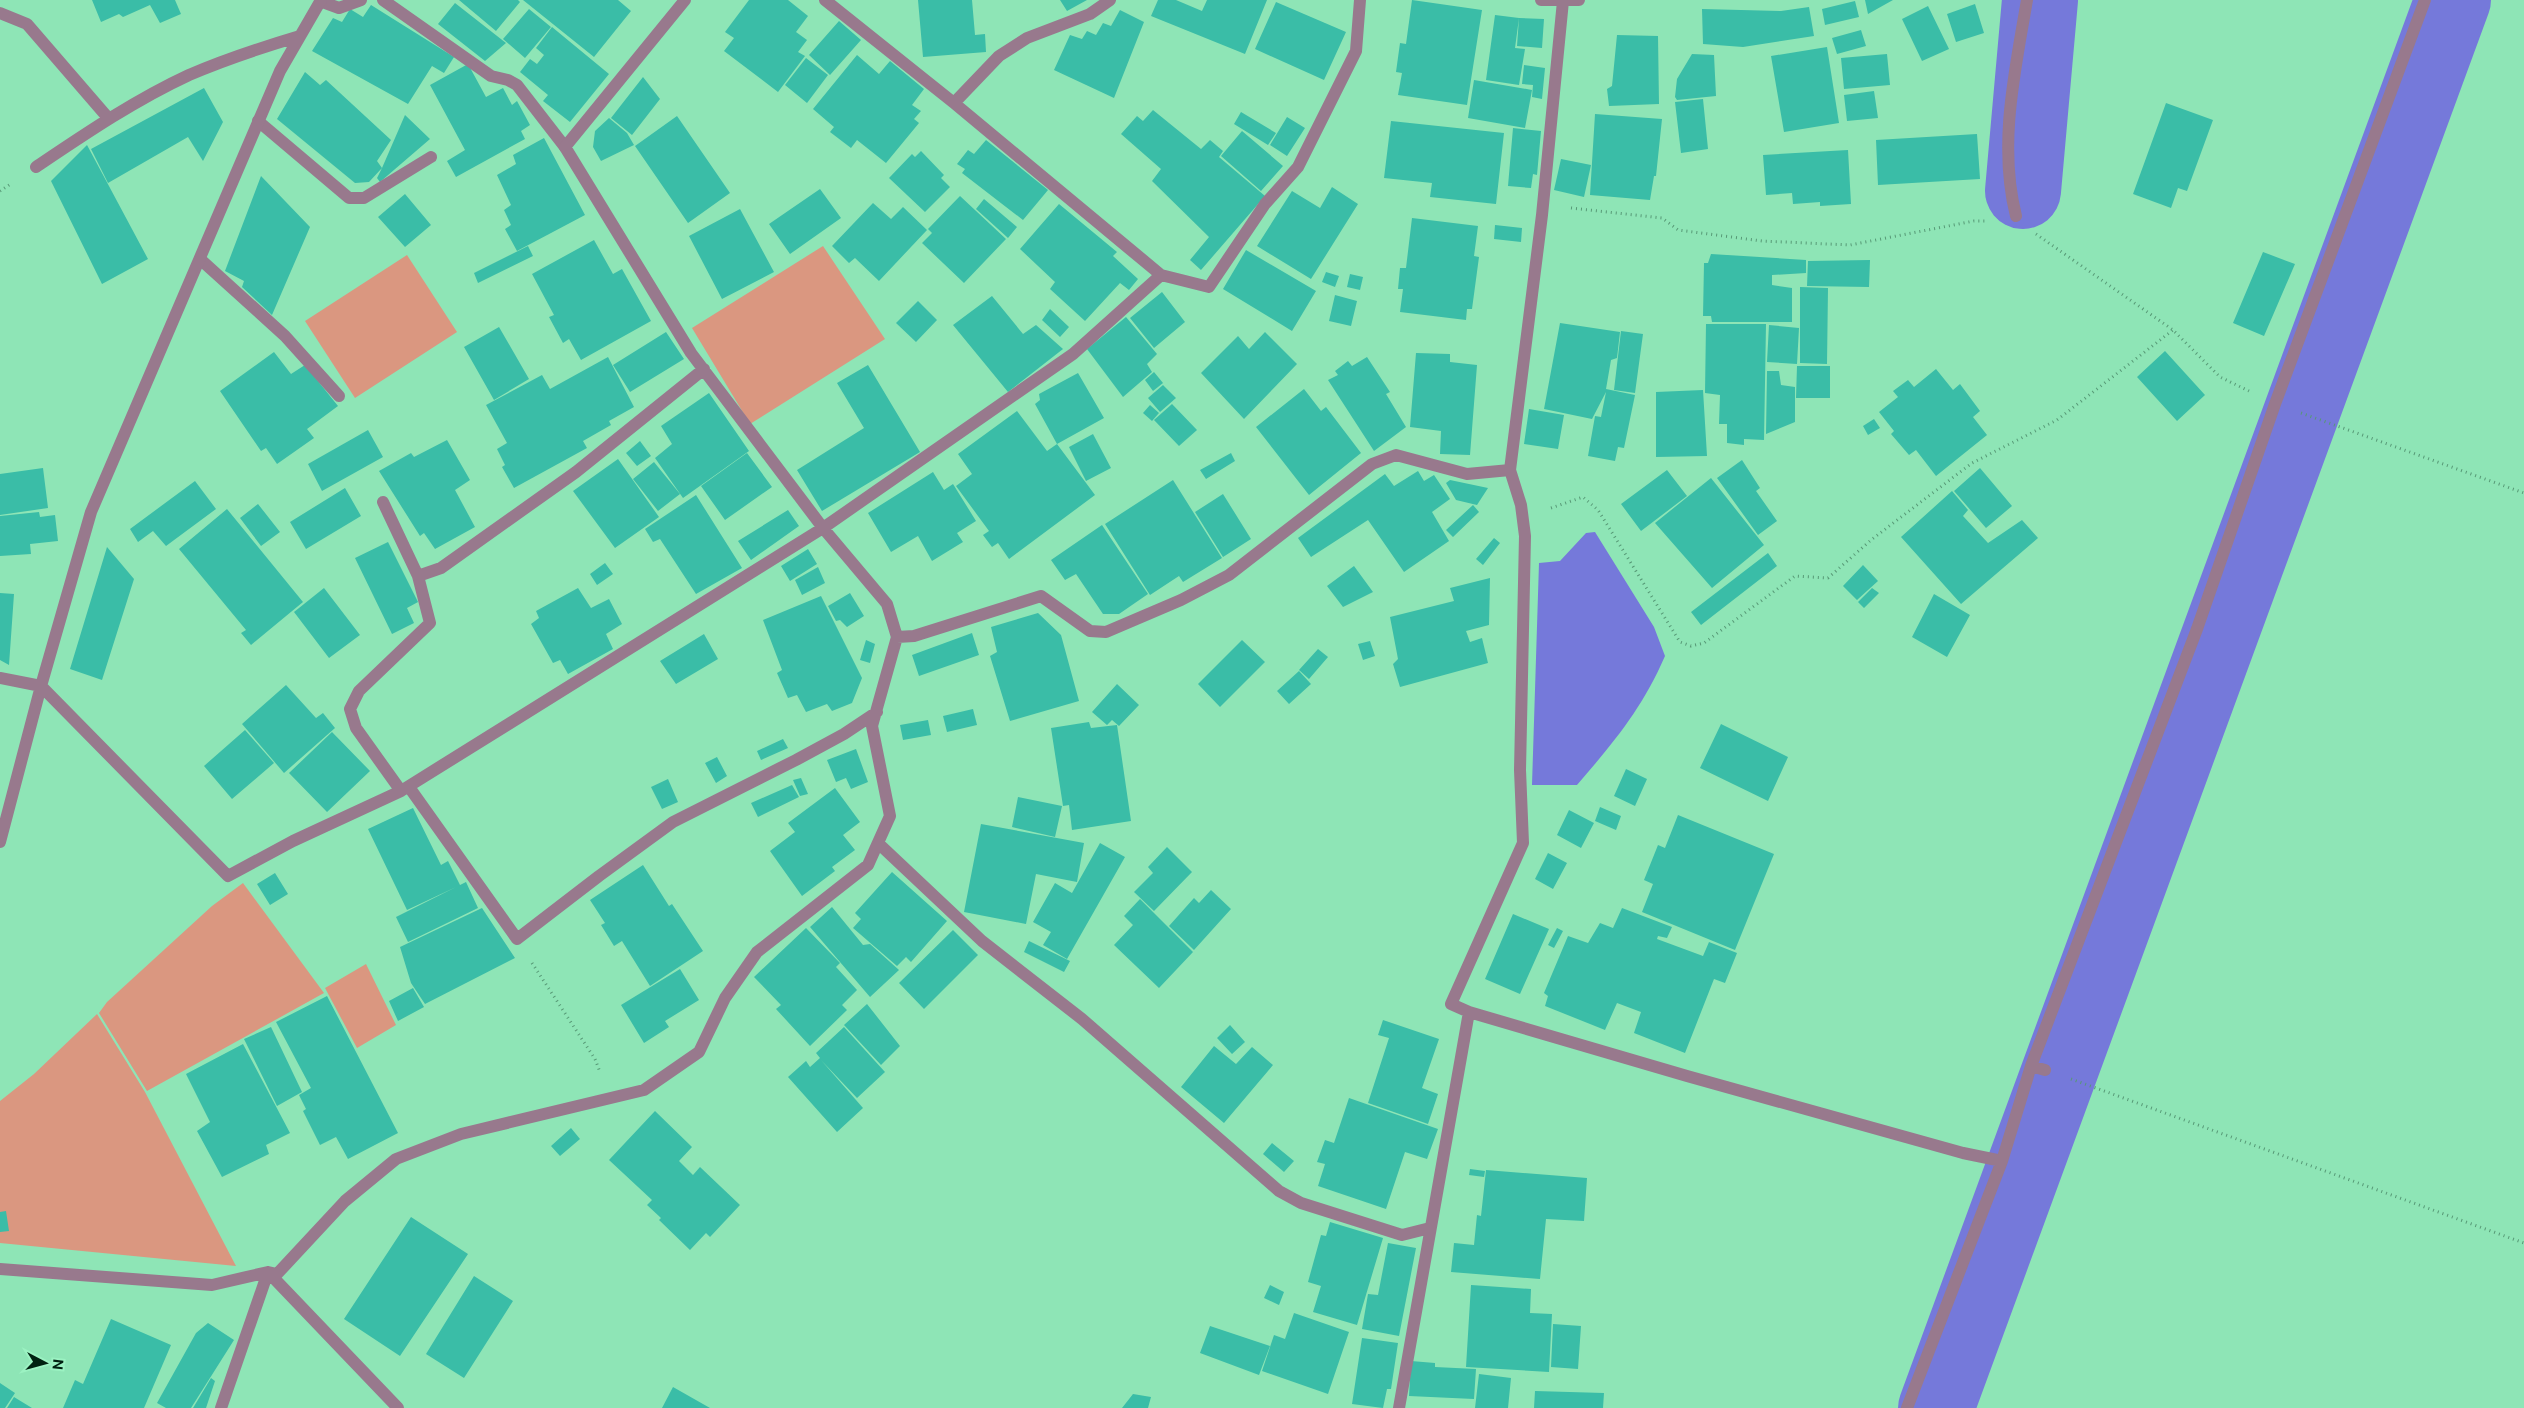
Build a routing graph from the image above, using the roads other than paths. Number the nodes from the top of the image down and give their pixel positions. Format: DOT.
graph roads {
  1 [pos="321,0"];
  2 [pos="361,0"];
  3 [pos="383,0"];
  4 [pos="685,0"];
  5 [pos="825,0"];
  6 [pos="1110,0"];
  7 [pos="1360,0"];
  8 [pos="1541,0"];
  9 [pos="1579,0"];
  10 [pos="2027,0"];
  11 [pos="2425,0"];
  12 [pos="1563,1"];
  13 [pos="0,13"];
  14 [pos="300,36"];
  15 [pos="954,103"];
  16 [pos="109,118"];
  17 [pos="258,121"];
  18 [pos="565,146"];
  19 [pos="431,157"];
  20 [pos="36,167"];
  21 [pos="2016,216"];
  22 [pos="200,259"];
  23 [pos="1160,275"];
  24 [pos="704,369"];
  25 [pos="339,396"];
  26 [pos="1510,470"];
  27 [pos="383,502"];
  28 [pos="824,528"];
  29 [pos="418,576"];
  30 [pos="896,637"];
  31 [pos="0,678"];
  32 [pos="41,686"];
  33 [pos="877,712"];
  34 [pos="405,789"];
  35 [pos="0,842"];
  36 [pos="878,843"];
  37 [pos="1469,1012"];
  38 [pos="2032,1066"];
  39 [pos="2045,1070"];
  40 [pos="2002,1161"];
  41 [pos="1430,1228"];
  42 [pos="0,1269"];
  43 [pos="268,1272"];
  44 [pos="221,1408"];
  45 [pos="398,1408"];
  46 [pos="1399,1408"];
  47 [pos="1907,1408"];
  1 -- 2 [label="street"];
  1 -- 14 [label="street"];
  3 -- 18 [label="street"];
  4 -- 18 [label="street"];
  5 -- 15 [label="street"];
  6 -- 15 [label="street"];
  7 -- 23 [label="street"];
  8 -- 12 [label="street"];
  9 -- 12 [label="street"];
  10 -- 21 [label="street"];
  11 -- 38 [label="street"];
  12 -- 26 [label="street"];
  13 -- 16 [label="street"];
  14 -- 16 [label="street"];
  14 -- 17 [label="street"];
  15 -- 23 [label="street"];
  16 -- 20 [label="street"];
  17 -- 19 [label="street"];
  17 -- 22 [label="street"];
  18 -- 24 [label="street"];
  22 -- 25 [label="street"];
  22 -- 32 [label="street"];
  23 -- 28 [label="street"];
  24 -- 28 [label="street"];
  24 -- 29 [label="street"];
  26 -- 30 [label="street"];
  26 -- 37 [label="street"];
  27 -- 29 [label="street"];
  28 -- 30 [label="street"];
  28 -- 34 [label="street"];
  29 -- 34 [label="street"];
  30 -- 33 [label="street"];
  31 -- 32 [label="street"];
  32 -- 34 [label="street"];
  32 -- 35 [label="street"];
  33 -- 34 [label="street"];
  33 -- 36 [label="street"];
  36 -- 41 [label="street"];
  36 -- 43 [label="street"];
  37 -- 40 [label="street"];
  37 -- 41 [label="street"];
  38 -- 39 [label="street"];
  38 -- 40 [label="street"];
  40 -- 47 [label="street"];
  41 -- 46 [label="street"];
  42 -- 43 [label="street"];
  43 -- 44 [label="street"];
  43 -- 45 [label="street"];
}
